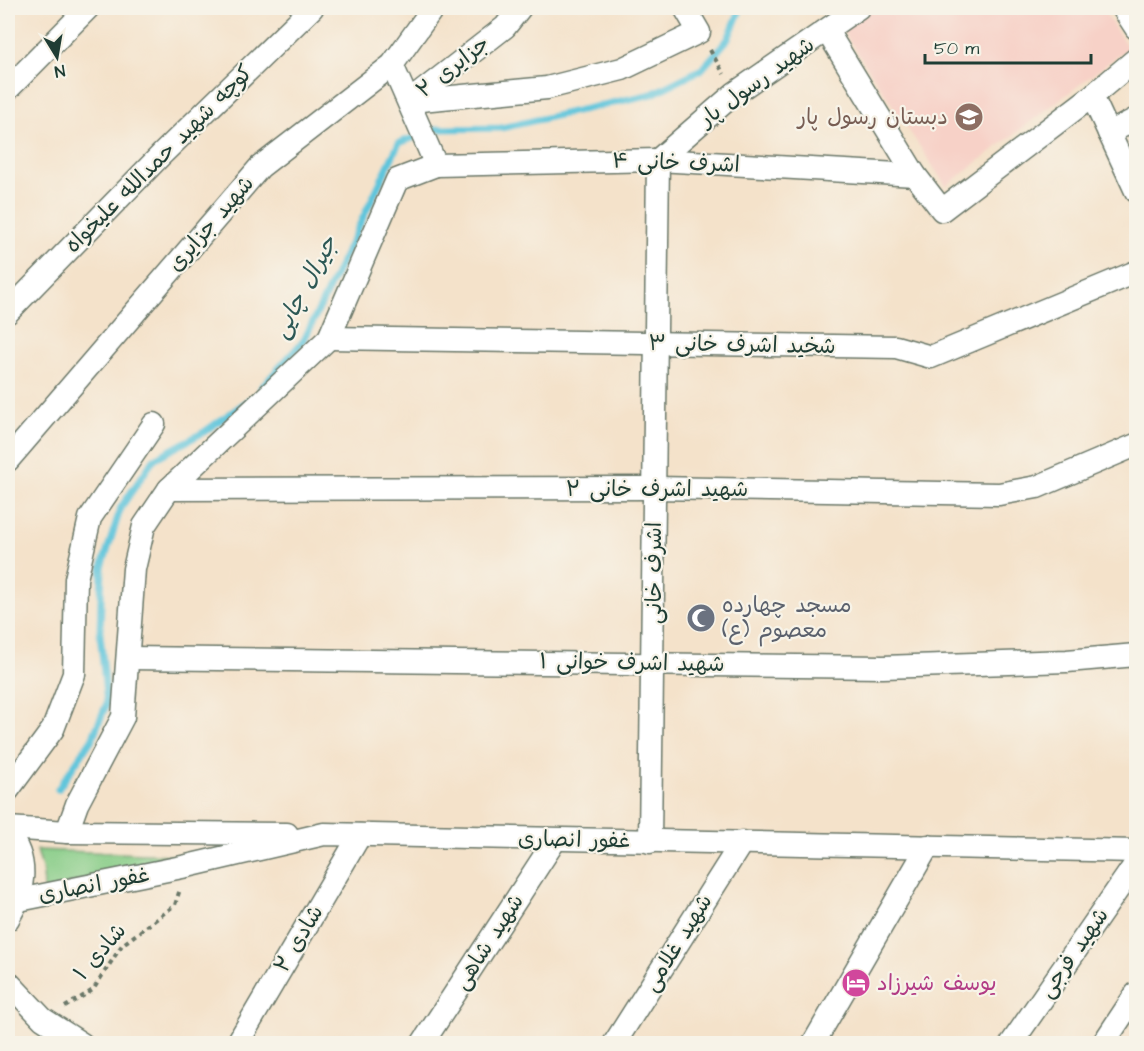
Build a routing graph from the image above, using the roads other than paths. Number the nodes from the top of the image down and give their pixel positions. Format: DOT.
graph roads {
  1 [pos="88,8"];
  2 [pos="312,8"];
  3 [pos="433,8"];
  4 [pos="520,8"];
  5 [pos="685,8"];
  6 [pos="858,8"];
  7 [pos="1123,8"];
  8 [pos="1137,28"];
  9 [pos="827,31"];
  10 [pos="1137,59"];
  11 [pos="392,65"];
  12 [pos="8,89"];
  13 [pos="1092,96"];
  14 [pos="410,100"];
  15 [pos="1137,119"];
  16 [pos="1109,133"];
  17 [pos="432,156"];
  18 [pos="658,160"];
  19 [pos="915,175"];
  20 [pos="1137,191"];
  21 [pos="1137,272"];
  22 [pos="8,312"];
  23 [pos="329,338"];
  24 [pos="655,343"];
  25 [pos="154,424"];
  26 [pos="1137,445"];
  27 [pos="8,460"];
  28 [pos="654,488"];
  29 [pos="169,489"];
  30 [pos="1137,655"];
  31 [pos="128,658"];
  32 [pos="653,663"];
  33 [pos="8,790"];
  34 [pos="8,828"];
  35 [pos="67,832"];
  36 [pos="8,834"];
  37 [pos="324,834"];
  38 [pos="360,835"];
  39 [pos="555,840"];
  40 [pos="650,842"];
  41 [pos="742,842"];
  42 [pos="927,846"];
  43 [pos="1137,851"];
  44 [pos="1137,863"];
  45 [pos="13,910"];
  46 [pos="8,982"];
  47 [pos="1137,994"];
  48 [pos="82,1044"];
  49 [pos="237,1044"];
  50 [pos="422,1044"];
  51 [pos="614,1044"];
  52 [pos="813,1044"];
  53 [pos="1011,1044"];
  54 [pos="1103,1044"];
  1 -- 12 [label="street"];
  2 -- 22 [label="street, کوچه شهید حمدالله علیخواه"];
  3 -- 11 [label="street, شهید جزایری"];
  4 -- 14 [label="street, جزایری ۲"];
  5 -- 14 [label="street"];
  6 -- 9 [label="street, شهید رسول پار"];
  7 -- 8 [label="street"];
  9 -- 18 [label="street, شهید رسول پار"];
  9 -- 19 [label="street"];
  10 -- 13 [label="street"];
  11 -- 14 [label="street"];
  11 -- 27 [label="street, شهید جزایری"];
  13 -- 16 [label="street"];
  13 -- 19 [label="street"];
  14 -- 17 [label="street"];
  15 -- 16 [label="street"];
  16 -- 20 [label="street"];
  17 -- 18 [label="street, اشرف خانی ۴"];
  17 -- 23 [label="street, اشرف خانی ۴"];
  18 -- 19 [label="street, اشرف خانی ۴"];
  18 -- 24 [label="street, اشرف خانی"];
  21 -- 24 [label="street, شخید اشرف خانی ۳"];
  23 -- 24 [label="street, شخید اشرف خانی ۳"];
  23 -- 29 [label="street"];
  24 -- 28 [label="street, اشرف خانی"];
  25 -- 33 [label="street"];
  26 -- 28 [label="street, شهید اشرف خانی ۲"];
  28 -- 29 [label="street, شهید اشرف خانی ۲"];
  28 -- 32 [label="street, اشرف خانی"];
  29 -- 31 [label="street"];
  30 -- 32 [label="street, شهید اشرف خوانی ۱"];
  31 -- 32 [label="street, شهید اشرف خوانی ۱"];
  31 -- 35 [label="street"];
  32 -- 40 [label="street, اشرف خانی"];
  34 -- 35 [label="street"];
  35 -- 37 [label="street"];
  36 -- 45 [label="street, غفور انصاری"];
  37 -- 38 [label="street, غفور انصاری"];
  37 -- 45 [label="street, غفور انصاری"];
  38 -- 39 [label="street, غفور انصاری"];
  38 -- 49 [label="street, شادی ۲"];
  39 -- 40 [label="street, غفور انصاری"];
  39 -- 50 [label="street, شهید شاهی"];
  40 -- 41 [label="street, غفور انصاری"];
  41 -- 42 [label="street, غفور انصاری"];
  41 -- 51 [label="street, شهید غلامی"];
  42 -- 43 [label="street, غفور انصاری"];
  42 -- 52 [label="street"];
  44 -- 53 [label="street, شهید فرجی"];
  46 -- 48 [label="street"];
  47 -- 54 [label="street"];
}
